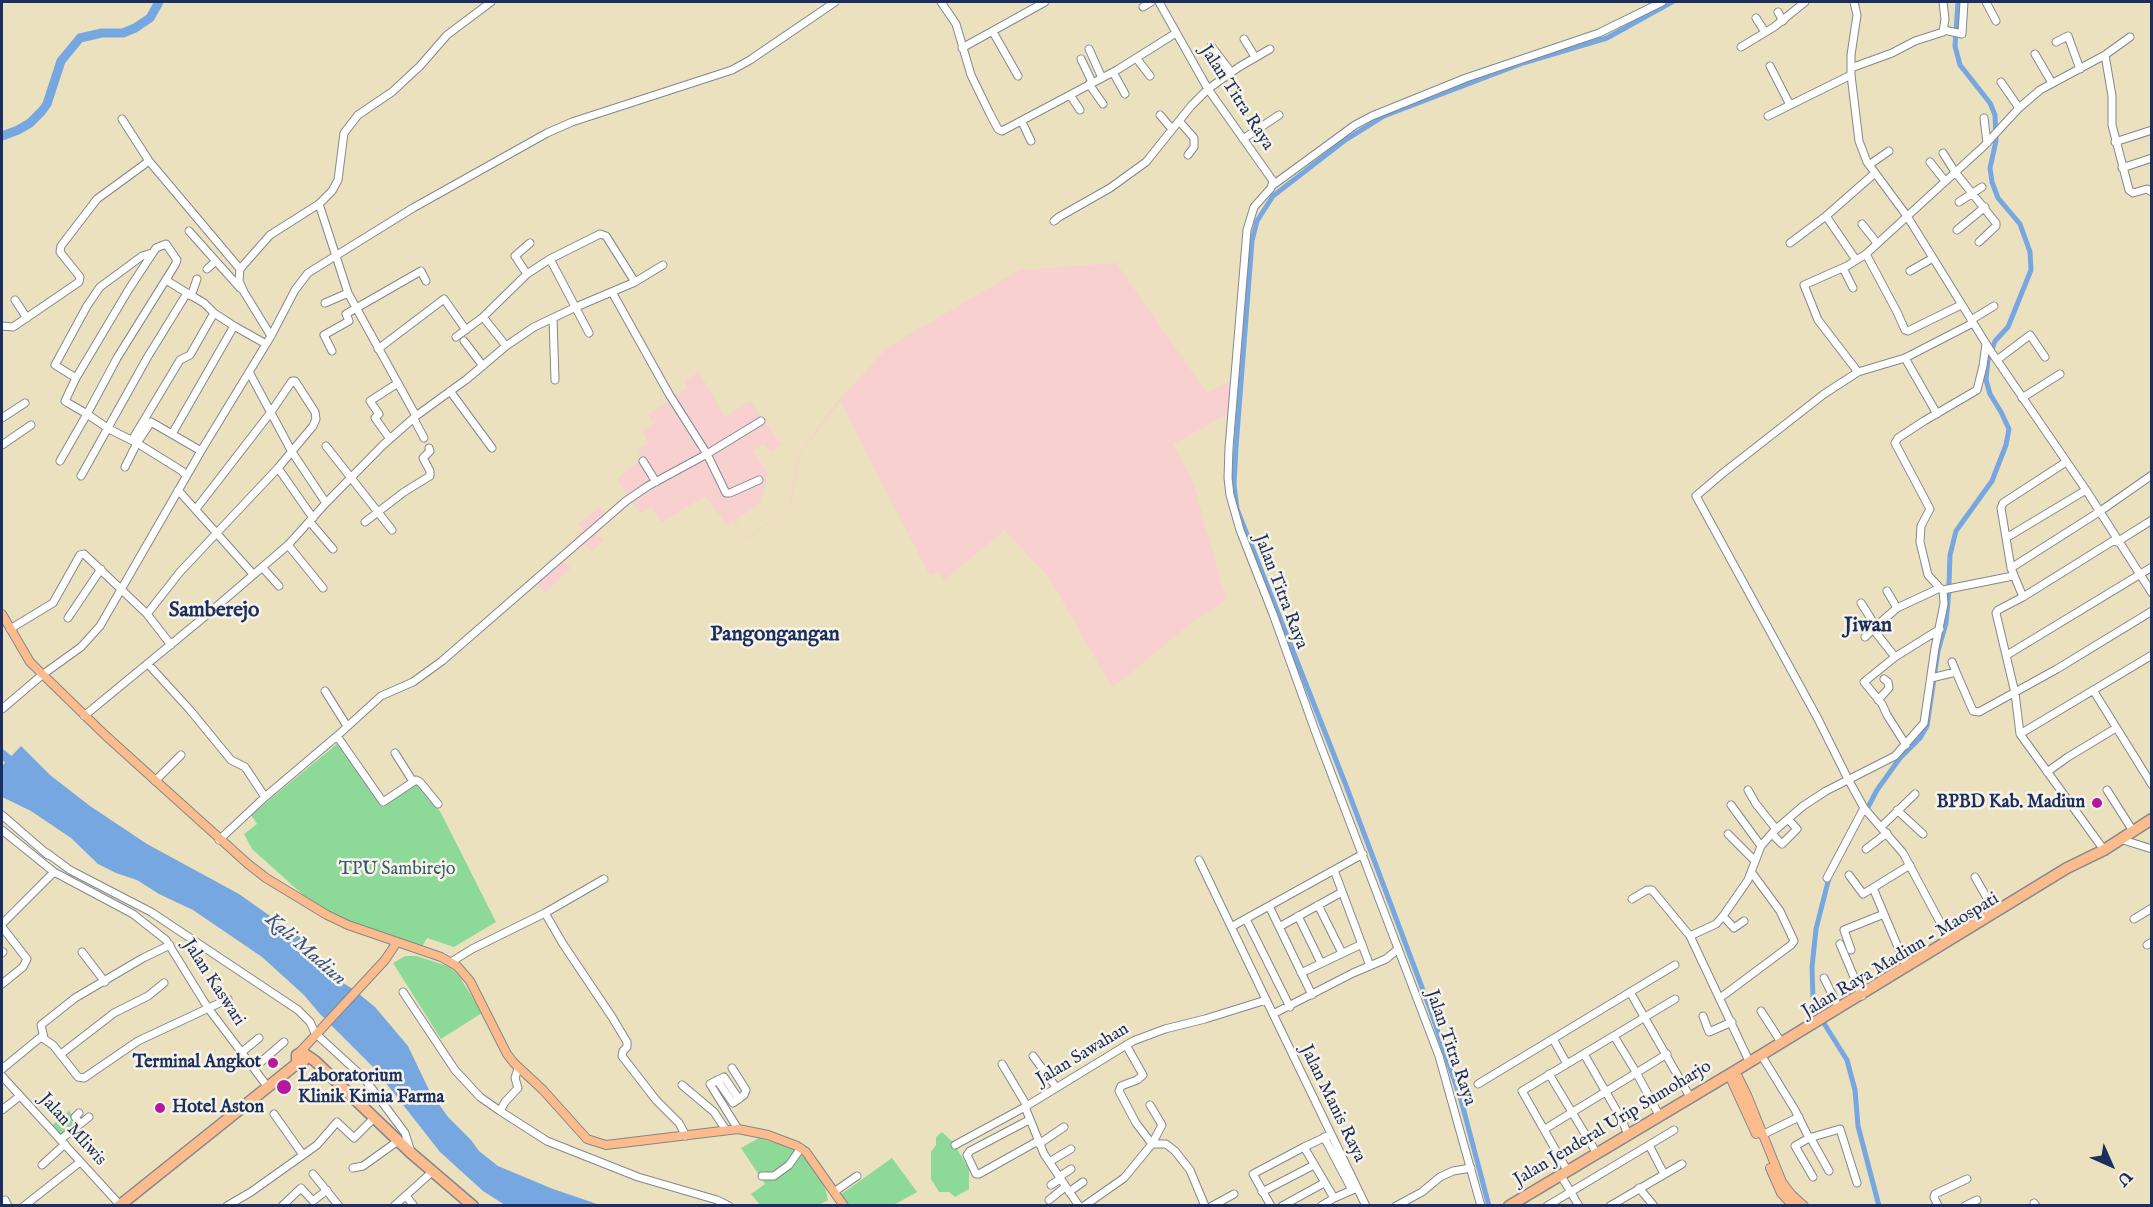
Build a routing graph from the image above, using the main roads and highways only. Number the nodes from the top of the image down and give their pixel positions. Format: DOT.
graph roads {
  1 [pos="2,614"];
  2 [pos="2151,819"];
  3 [pos="2022,898"];
  4 [pos="397,942"];
  5 [pos="1862,996"];
  6 [pos="1822,1021"];
  7 [pos="301,1057"];
  8 [pos="1734,1075"];
  9 [pos="1564,1174"];
  10 [pos="120,1205"];
  11 [pos="473,1206"];
  12 [pos="844,1206"];
  13 [pos="1509,1206"];
  14 [pos="1519,1206"];
  15 [pos="1793,1206"];
  16 [pos="1804,1206"];
  1 -- 4 [label="main road"];
  2 -- 3 [label="highway, Jalan Raya Madiun - Maospati"];
  3 -- 5 [label="highway, Jalan Raya Madiun - Maospati"];
  3 -- 5 [label="highway, Jalan Raya Madiun - Maospati"];
  4 -- 7 [label="main road"];
  4 -- 12 [label="main road"];
  5 -- 6 [label="highway, Jalan Raya Madiun - Maospati"];
  5 -- 6 [label="highway, Jalan Raya Madiun - Maospati"];
  6 -- 8 [label="highway, Jalan Raya Madiun - Maospati"];
  6 -- 8 [label="highway, Jalan Raya Madiun - Maospati"];
  7 -- 10 [label="highway"];
  7 -- 11 [label="highway"];
  8 -- 9 [label="highway, Jalan Jenderal Urip Sumoharjo"];
  8 -- 9 [label="highway, Jalan Jenderal Urip Sumoharjo"];
  8 -- 15 [label="main road"];
  8 -- 16 [label="main road"];
  9 -- 13 [label="highway, Jalan Jenderal Urip Sumoharjo"];
  9 -- 14 [label="highway, Jalan Jenderal Urip Sumoharjo"];
}
